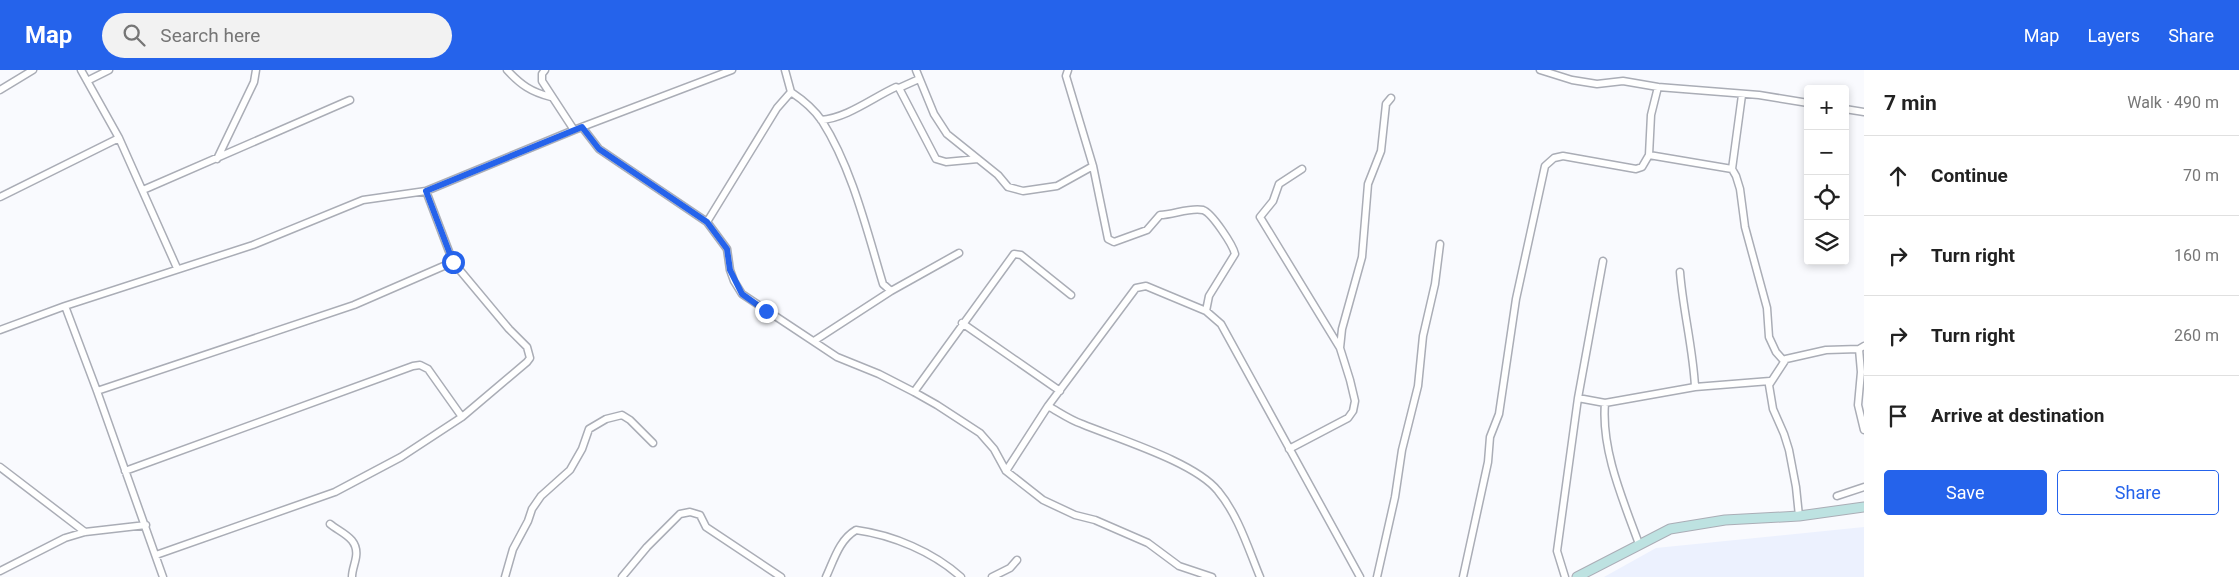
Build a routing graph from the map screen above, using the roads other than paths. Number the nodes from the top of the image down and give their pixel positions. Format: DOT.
graph roads {
  1 [pos="33,70"];
  2 [pos="81,70"];
  3 [pos="109,70"];
  4 [pos="256,70"];
  5 [pos="508,70"];
  6 [pos="545,70"];
  7 [pos="732,70"];
  8 [pos="785,70"];
  9 [pos="916,70"];
  10 [pos="1068,70"];
  11 [pos="1540,70"];
  12 [pos="919,79"];
  13 [pos="87,81"];
  14 [pos="1658,87"];
  15 [pos="899,88"];
  16 [pos="0,90"];
  17 [pos="791,92"];
  18 [pos="1742,95"];
  19 [pos="551,97"];
  20 [pos="1390,98"];
  21 [pos="350,100"];
  22 [pos="1804,102"];
  23 [pos="1849,110"];
  24 [pos="1864,112"];
  25 [pos="821,120"];
  26 [pos="582,127"];
  27 [pos="574,130"];
  28 [pos="119,138"];
  29 [pos="1649,155"];
  30 [pos="217,159"];
  31 [pos="978,159"];
  32 [pos="1093,166"];
  33 [pos="1302,169"];
  34 [pos="1732,169"];
  35 [pos="143,190"];
  36 [pos="426,191"];
  37 [pos="0,197"];
  38 [pos="707,222"];
  39 [pos="1440,244"];
  40 [pos="959,253"];
  41 [pos="1603,261"];
  42 [pos="453,262"];
  43 [pos="177,268"];
  44 [pos="1680,272"];
  45 [pos="891,291"];
  46 [pos="1071,296"];
  47 [pos="64,306"];
  48 [pos="1206,311"];
  49 [pos="962,324"];
  50 [pos="0,330"];
  51 [pos="814,341"];
  52 [pos="1862,347"];
  53 [pos="1340,348"];
  54 [pos="1784,361"];
  55 [pos="1770,381"];
  56 [pos="1695,387"];
  57 [pos="97,391"];
  58 [pos="1060,391"];
  59 [pos="914,392"];
  60 [pos="1578,398"];
  61 [pos="1605,403"];
  62 [pos="1048,406"];
  63 [pos="462,417"];
  64 [pos="1864,430"];
  65 [pos="654,443"];
  66 [pos="1289,449"];
  67 [pos="0,467"];
  68 [pos="1006,471"];
  69 [pos="125,472"];
  70 [pos="1864,487"];
  71 [pos="1837,496"];
  72 [pos="1864,507"];
  73 [pos="1799,516"];
  74 [pos="330,524"];
  75 [pos="146,525"];
  76 [pos="85,532"];
  77 [pos="1639,544"];
  78 [pos="156,556"];
  79 [pos="1018,560"];
  80 [pos="0,571"];
  81 [pos="1190,574"];
  82 [pos="163,577"];
  83 [pos="352,577"];
  84 [pos="505,577"];
  85 [pos="622,577"];
  86 [pos="781,577"];
  87 [pos="826,577"];
  88 [pos="961,577"];
  89 [pos="992,577"];
  90 [pos="1212,577"];
  91 [pos="1260,577"];
  92 [pos="1360,577"];
  93 [pos="1377,577"];
  94 [pos="1463,577"];
  95 [pos="1564,577"];
  96 [pos="1577,577"];
  1 -- 16 [label="street"];
  2 -- 13 [label="street"];
  3 -- 13 [label="street"];
  4 -- 30 [label="street"];
  5 -- 19 [label="street"];
  6 -- 19 [label="street"];
  7 -- 26 [label="street"];
  8 -- 17 [label="street"];
  9 -- 12 [label="street"];
  10 -- 32 [label="street"];
  11 -- 14 [label="street"];
  12 -- 15 [label="street"];
  12 -- 31 [label="street"];
  13 -- 28 [label="street"];
  14 -- 18 [label="street"];
  14 -- 29 [label="street"];
  15 -- 25 [label="street"];
  15 -- 31 [label="street"];
  17 -- 25 [label="street"];
  17 -- 38 [label="street"];
  18 -- 22 [label="street"];
  18 -- 34 [label="street"];
  19 -- 27 [label="street"];
  20 -- 53 [label="street"];
  21 -- 30 [label="street"];
  23 -- 24 [label="street"];
  25 -- 45 [label="street"];
  26 -- 27 [label="street"];
  26 -- 38 [label="street"];
  27 -- 36 [label="street"];
  28 -- 35 [label="street"];
  28 -- 37 [label="street"];
  29 -- 34 [label="street"];
  29 -- 94 [label="street"];
  30 -- 35 [label="street"];
  31 -- 32 [label="street"];
  32 -- 48 [label="street"];
  33 -- 53 [label="street"];
  34 -- 54 [label="street"];
  35 -- 43 [label="street"];
  36 -- 42 [label="street"];
  36 -- 43 [label="street"];
  38 -- 51 [label="street"];
  39 -- 93 [label="street"];
  40 -- 45 [label="street"];
  41 -- 60 [label="street"];
  42 -- 57 [label="street"];
  42 -- 63 [label="street"];
  43 -- 47 [label="street"];
  44 -- 56 [label="street"];
  45 -- 51 [label="street"];
  46 -- 49 [label="street"];
  47 -- 50 [label="street"];
  47 -- 57 [label="street"];
  48 -- 58 [label="street"];
  48 -- 66 [label="street"];
  49 -- 58 [label="street"];
  49 -- 59 [label="street"];
  51 -- 59 [label="street"];
  52 -- 54 [label="street"];
  52 -- 64 [label="street"];
  53 -- 66 [label="street"];
  54 -- 55 [label="street"];
  55 -- 56 [label="street"];
  55 -- 73 [label="street"];
  56 -- 61 [label="street"];
  57 -- 69 [label="street"];
  58 -- 62 [label="street"];
  59 -- 68 [label="street"];
  60 -- 61 [label="street"];
  60 -- 95 [label="street"];
  61 -- 77 [label="street"];
  62 -- 68 [label="street"];
  62 -- 91 [label="street"];
  63 -- 69 [label="street"];
  63 -- 78 [label="street"];
  65 -- 84 [label="street"];
  66 -- 92 [label="street"];
  67 -- 76 [label="street"];
  68 -- 81 [label="street"];
  69 -- 75 [label="street"];
  70 -- 71 [label="street"];
  72 -- 73 [label="street"];
  73 -- 77 [label="street"];
  74 -- 83 [label="street"];
  75 -- 76 [label="street"];
  75 -- 78 [label="street"];
  76 -- 80 [label="street"];
  77 -- 96 [label="street"];
  78 -- 82 [label="street"];
  79 -- 89 [label="street"];
  81 -- 90 [label="street"];
  85 -- 86 [label="street"];
  87 -- 88 [label="street"];
}
